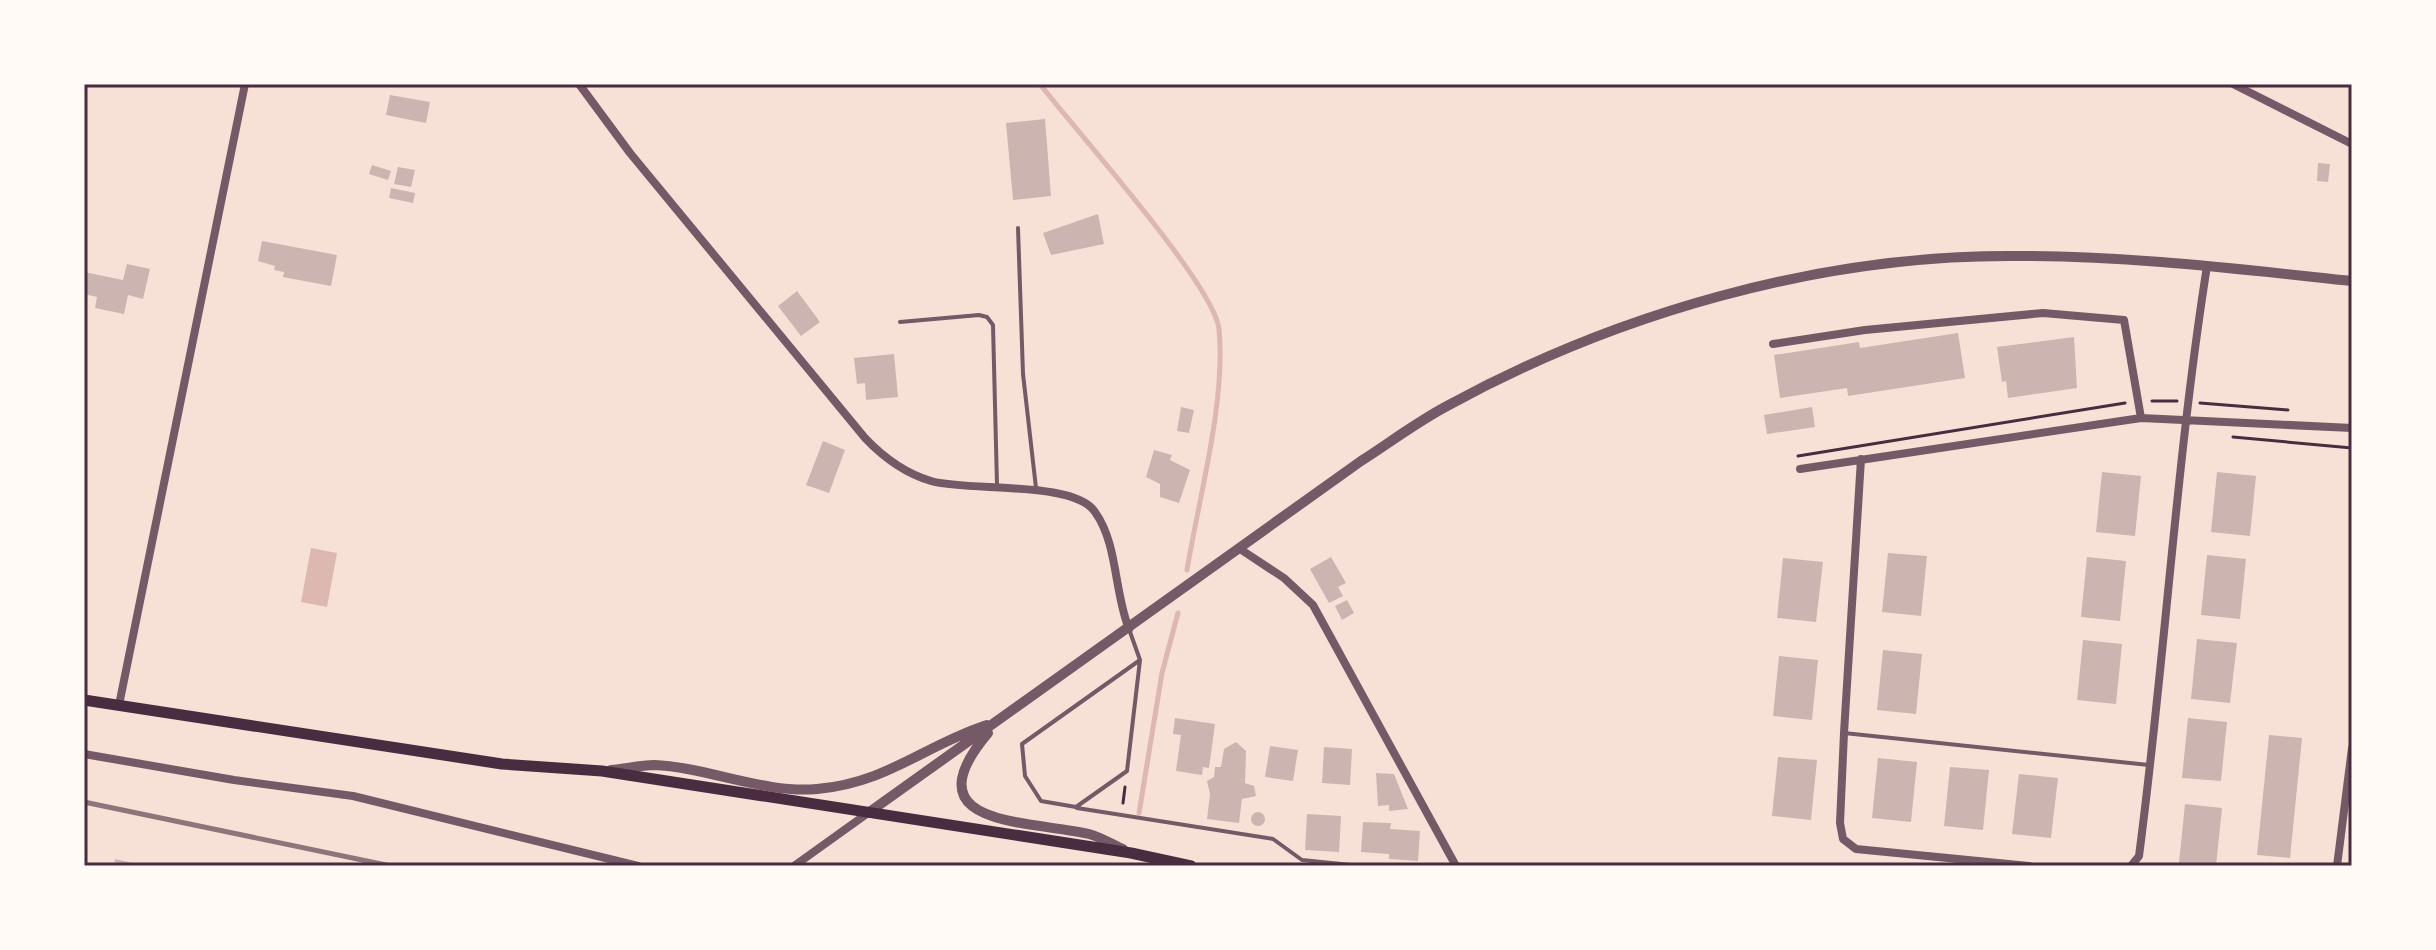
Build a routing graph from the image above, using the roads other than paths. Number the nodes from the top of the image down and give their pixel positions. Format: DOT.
graph roads {
  1 [pos="245,84"];
  2 [pos="579,84"];
  3 [pos="2233,84"];
  4 [pos="2352,144"];
  5 [pos="1018,228"];
  6 [pos="2207,266"];
  7 [pos="2352,281"];
  8 [pos="900,322"];
  9 [pos="1773,344"];
  10 [pos="2185,417"];
  11 [pos="2141,418"];
  12 [pos="2352,428"];
  13 [pos="1861,459"];
  14 [pos="1800,469"];
  15 [pos="997,488"];
  16 [pos="1036,490"];
  17 [pos="1240,549"];
  18 [pos="1129,629"];
  19 [pos="1140,660"];
  20 [pos="84,700"];
  21 [pos="119,705"];
  22 [pos="997,722"];
  23 [pos="1844,733"];
  24 [pos="2352,748"];
  25 [pos="84,754"];
  26 [pos="2151,765"];
  27 [pos="602,771"];
  28 [pos="1076,807"];
  29 [pos="868,813"];
  30 [pos="1131,853"];
  31 [pos="638,866"];
  32 [pos="794,866"];
  33 [pos="1191,866"];
  34 [pos="1361,866"];
  35 [pos="1456,866"];
  36 [pos="2029,866"];
  37 [pos="2131,866"];
  38 [pos="2337,866"];
  1 -- 21 [label="street"];
  2 -- 15 [label="street"];
  3 -- 4 [label="street"];
  5 -- 16 [label="lane"];
  6 -- 7 [label="street"];
  6 -- 10 [label="street"];
  6 -- 17 [label="street"];
  8 -- 15 [label="lane"];
  9 -- 11 [label="street"];
  10 -- 11 [label="street"];
  10 -- 12 [label="street"];
  10 -- 26 [label="street"];
  11 -- 13 [label="street"];
  13 -- 14 [label="street"];
  13 -- 23 [label="street"];
  15 -- 16 [label="street"];
  16 -- 18 [label="street"];
  17 -- 18 [label="street"];
  17 -- 35 [label="street"];
  18 -- 19 [label="lane"];
  18 -- 22 [label="street"];
  19 -- 28 [label="lane"];
  19 -- 28 [label="lane"];
  20 -- 21 [label="main road"];
  21 -- 27 [label="main road"];
  22 -- 27 [label="street"];
  22 -- 29 [label="street"];
  22 -- 30 [label="street"];
  23 -- 26 [label="lane"];
  23 -- 36 [label="street"];
  24 -- 38 [label="street"];
  25 -- 31 [label="street"];
  26 -- 37 [label="street"];
  27 -- 29 [label="main road"];
  28 -- 34 [label="lane"];
  29 -- 30 [label="main road"];
  29 -- 32 [label="street"];
  30 -- 33 [label="main road"];
}
